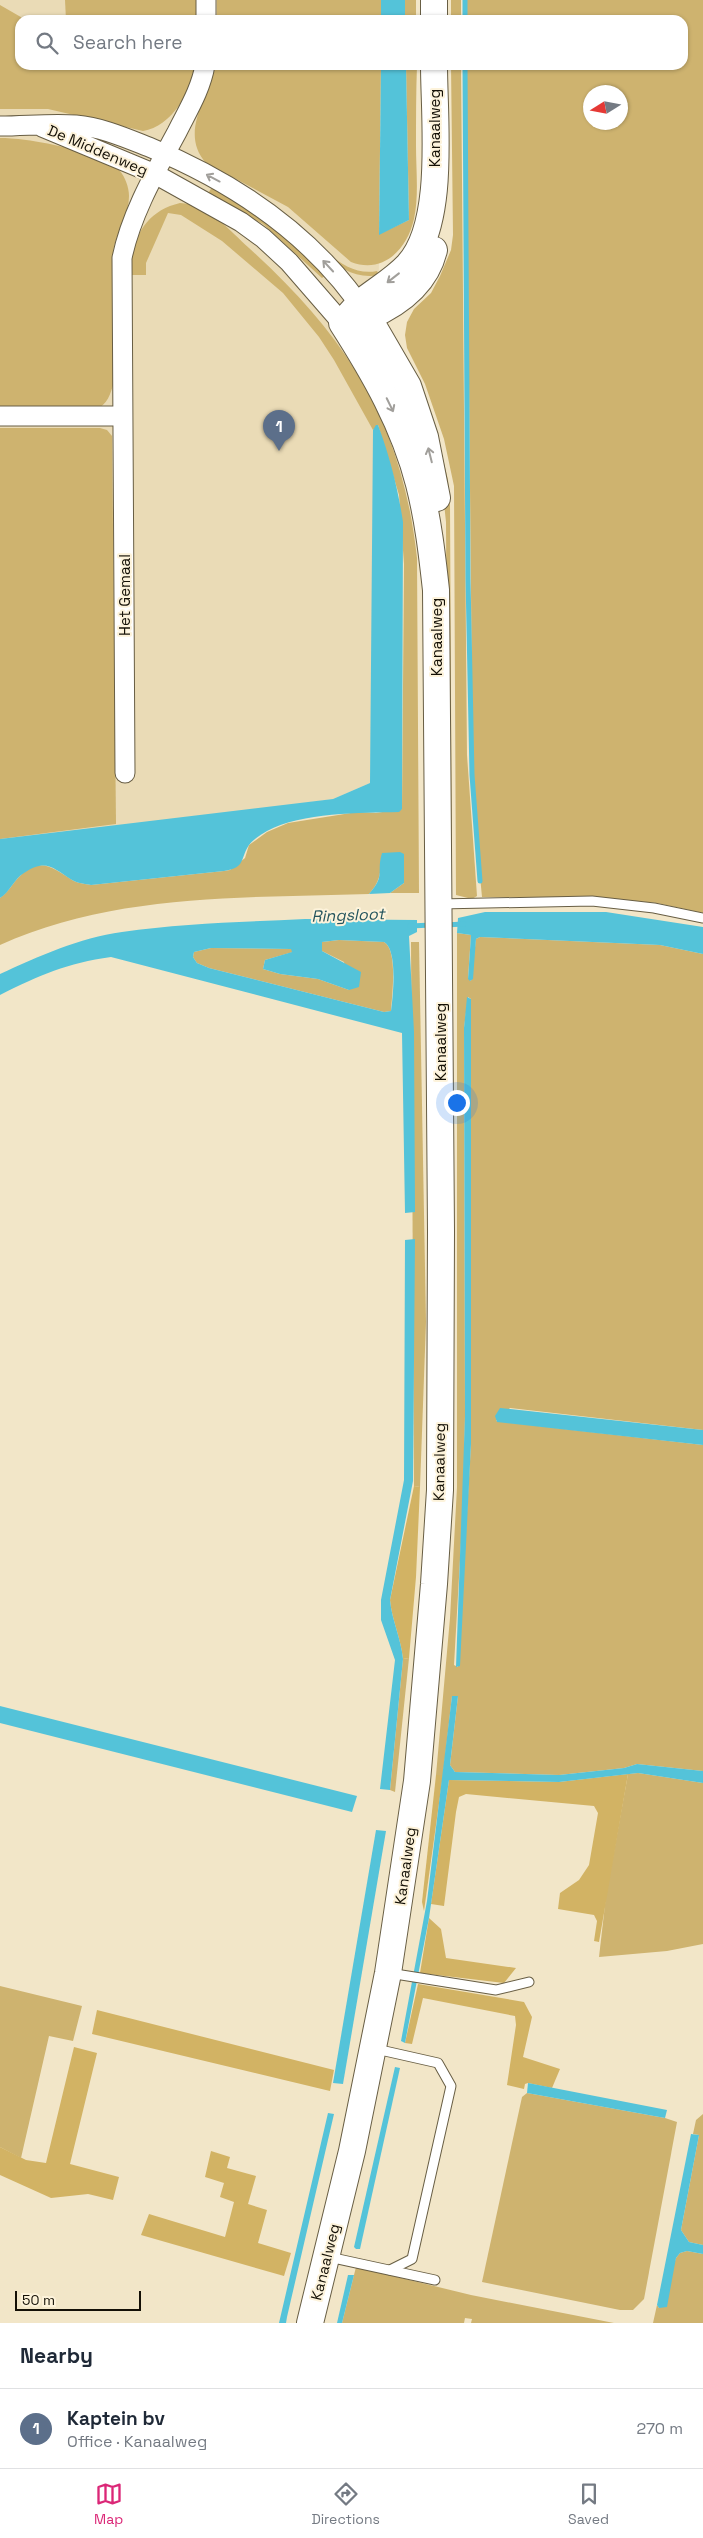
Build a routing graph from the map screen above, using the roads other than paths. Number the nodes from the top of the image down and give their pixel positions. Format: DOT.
graph roads {
  1 [pos="206,0"];
  2 [pos="434,0"];
  3 [pos="206,15"];
  4 [pos="434,15"];
  5 [pos="204,70"];
  6 [pos="434,70"];
  7 [pos="0,126"];
  8 [pos="42,126"];
  9 [pos="165,154"];
  10 [pos="155,174"];
  11 [pos="364,310"];
  12 [pos="342,323"];
  13 [pos="0,416"];
  14 [pos="122,416"];
  15 [pos="436,590"];
  16 [pos="125,773"];
  17 [pos="438,907"];
  18 [pos="703,918"];
  19 [pos="398,1975"];
  20 [pos="529,1982"];
  21 [pos="373,2048"];
  22 [pos="326,2256"];
  23 [pos="390,2270"];
  24 [pos="435,2280"];
  25 [pos="310,2323"];
  1 -- 3 [label="street"];
  2 -- 4 [label="street"];
  5 -- 9 [label="street"];
  6 -- 11 [label="street, Kanaalweg"];
  7 -- 8 [label="street, De Middenweg"];
  8 -- 9 [label="street, De Middenweg"];
  8 -- 10 [label="street, De Middenweg"];
  9 -- 10 [label="street, De Middenweg"];
  11 -- 9 [label="street, De Middenweg, one-way"];
  10 -- 12 [label="street, De Middenweg"];
  10 -- 14 [label="street, Het Gemaal"];
  11 -- 12 [label="street, Kanaalweg"];
  15 -- 11 [label="street, Kanaalweg, one-way"];
  12 -- 15 [label="street, Kanaalweg, one-way"];
  13 -- 14 [label="street"];
  14 -- 16 [label="street, Het Gemaal"];
  15 -- 17 [label="street, Kanaalweg"];
  17 -- 18 [label="lane"];
  17 -- 19 [label="street, Kanaalweg"];
  19 -- 20 [label="lane"];
  19 -- 21 [label="street, Kanaalweg"];
  21 -- 22 [label="street, Kanaalweg"];
  21 -- 23 [label="lane"];
  22 -- 23 [label="lane"];
  22 -- 25 [label="street, Kanaalweg"];
  23 -- 24 [label="lane"];
}
